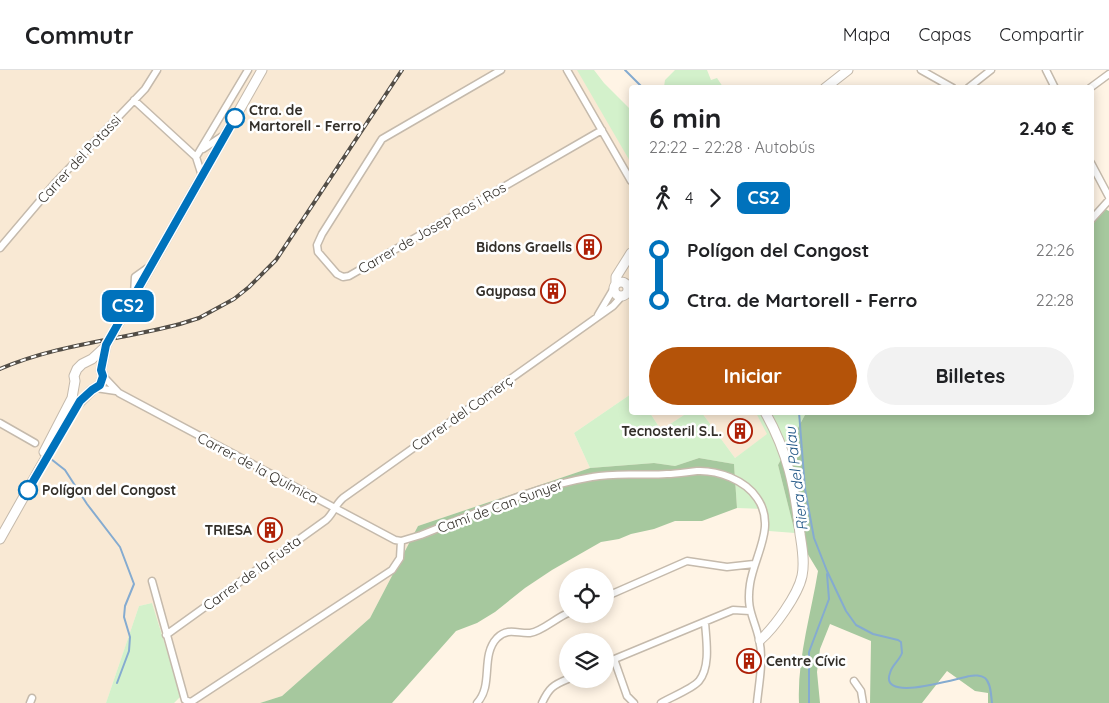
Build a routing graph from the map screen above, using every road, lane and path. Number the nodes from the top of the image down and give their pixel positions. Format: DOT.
graph roads {
  1 [pos="158,70"];
  2 [pos="248,70"];
  3 [pos="262,70"];
  4 [pos="501,70"];
  5 [pos="567,70"];
  6 [pos="848,70"];
  7 [pos="921,70"];
  8 [pos="992,70"];
  9 [pos="1046,70"];
  10 [pos="1109,74"];
  11 [pos="829,85"];
  12 [pos="948,85"];
  13 [pos="972,85"];
  14 [pos="1054,85"];
  15 [pos="1094,85"];
  16 [pos="134,100"];
  17 [pos="602,130"];
  18 [pos="225,135"];
  19 [pos="201,150"];
  20 [pos="196,157"];
  21 [pos="1094,168"];
  22 [pos="202,176"];
  23 [pos="629,177"];
  24 [pos="1109,198"];
  25 [pos="1094,216"];
  26 [pos="0,248"];
  27 [pos="629,256"];
  28 [pos="624,288"];
  29 [pos="593,321"];
  30 [pos="106,346"];
  31 [pos="87,362"];
  32 [pos="102,373"];
  33 [pos="75,381"];
  34 [pos="94,389"];
  35 [pos="116,391"];
  36 [pos="767,416"];
  37 [pos="0,423"];
  38 [pos="35,443"];
  39 [pos="46,453"];
  40 [pos="334,508"];
  41 [pos="0,530"];
  42 [pos="0,539"];
  43 [pos="401,542"];
  44 [pos="754,564"];
  45 [pos="152,581"];
  46 [pos="614,593"];
  47 [pos="750,611"];
  48 [pos="559,617"];
  49 [pos="705,622"];
  50 [pos="166,635"];
  51 [pos="760,640"];
  52 [pos="614,659"];
  53 [pos="854,681"];
  54 [pos="559,683"];
  55 [pos="477,703"];
  56 [pos="542,703"];
  57 [pos="634,703"];
  58 [pos="661,703"];
  59 [pos="757,703"];
  60 [pos="863,703"];
  1 -- 16 [label="street, Carrer del Potassi"];
  2 -- 19 [label="street"];
  3 -- 18 [label="main road"];
  4 -- 17 [label="street, Carrer de Josep Ros i Ros"];
  5 -- 17 [label="street"];
  6 -- 11 [label="main road"];
  7 -- 12 [label="street"];
  8 -- 13 [label="street"];
  9 -- 14 [label="street"];
  10 -- 15 [label="street"];
  16 -- 20 [label="street"];
  16 -- 26 [label="street, Carrer del Potassi"];
  17 -- 23 [label="street"];
  18 -- 19 [label="street"];
  18 -- 22 [label="main road"];
  19 -- 20 [label="street"];
  20 -- 22 [label="street"];
  21 -- 24 [label="street"];
  22 -- 30 [label="main road, bridge"];
  24 -- 25 [label="street"];
  27 -- 28 [label="main road"];
  28 -- 29 [label="street, Carrer del Comerç"];
  28 -- 29 [label="street, Carrer del Comerç"];
  29 -- 40 [label="street, Carrer del Comerç"];
  30 -- 31 [label="main road"];
  30 -- 32 [label="main road"];
  31 -- 32 [label="main road"];
  31 -- 33 [label="main road"];
  32 -- 34 [label="main road"];
  32 -- 35 [label="street, Carrer de la Química"];
  33 -- 34 [label="main road"];
  33 -- 39 [label="main road"];
  34 -- 35 [label="street, Carrer de la Química"];
  34 -- 39 [label="main road"];
  35 -- 40 [label="street, Carrer de la Química"];
  36 -- 51 [label="main road"];
  37 -- 38 [label="street"];
  39 -- 41 [label="main road"];
  39 -- 42 [label="main road"];
  40 -- 43 [label="street, Carrer de la Química"];
  40 -- 50 [label="street, Carrer de la Fusta"];
  43 -- 44 [label="street, Camí de Can Sunyer"];
  43 -- 50 [label="street"];
  44 -- 46 [label="street"];
  44 -- 47 [label="street"];
  45 -- 50 [label="street"];
  47 -- 49 [label="street"];
  47 -- 51 [label="street"];
  48 -- 55 [label="street"];
  49 -- 52 [label="street"];
  49 -- 58 [label="street"];
  51 -- 59 [label="street"];
  52 -- 57 [label="street"];
  53 -- 60 [label="street"];
  54 -- 56 [label="street"];
}
